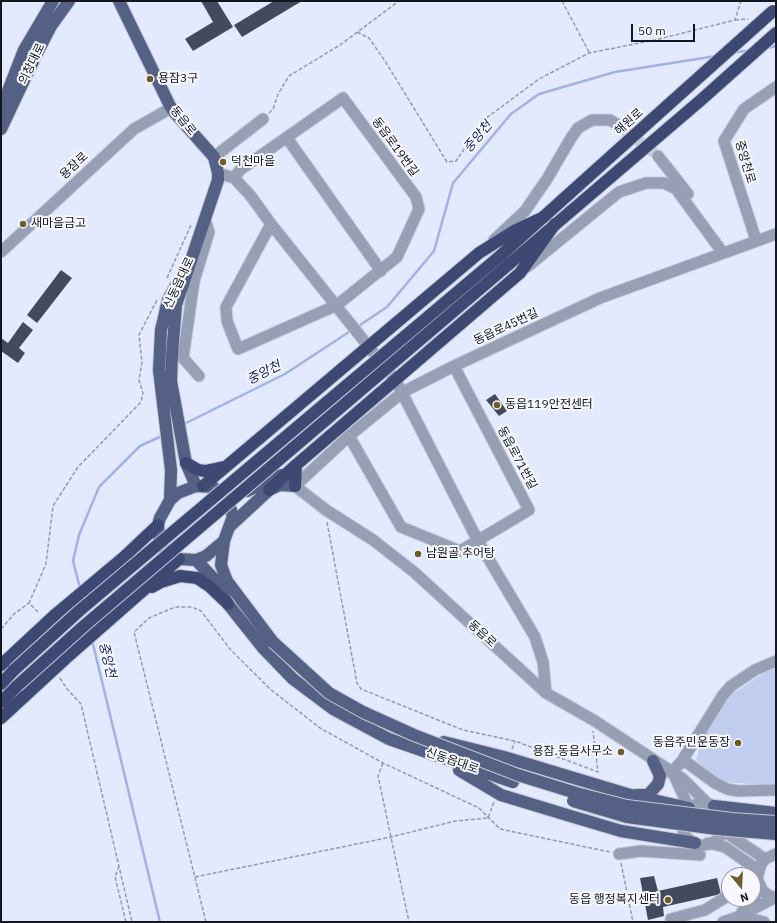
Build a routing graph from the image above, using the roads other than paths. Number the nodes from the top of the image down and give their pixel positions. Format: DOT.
graph roads {
  1 [pos="54,1"];
  2 [pos="70,1"];
  3 [pos="119,1"];
  4 [pos="775,10"];
  5 [pos="776,33"];
  6 [pos="776,87"];
  7 [pos="171,108"];
  8 [pos="1,109"];
  9 [pos="263,119"];
  10 [pos="620,126"];
  11 [pos="1,129"];
  12 [pos="287,138"];
  13 [pos="658,156"];
  14 [pos="214,157"];
  15 [pos="218,173"];
  16 [pos="234,178"];
  17 [pos="544,217"];
  18 [pos="205,219"];
  19 [pos="271,224"];
  20 [pos="555,224"];
  21 [pos="776,234"];
  22 [pos="756,240"];
  23 [pos="727,251"];
  24 [pos="1,252"];
  25 [pos="193,252"];
  26 [pos="479,253"];
  27 [pos="504,260"];
  28 [pos="381,271"];
  29 [pos="520,273"];
  30 [pos="339,307"];
  31 [pos="366,343"];
  32 [pos="454,366"];
  33 [pos="199,376"];
  34 [pos="396,380"];
  35 [pos="165,382"];
  36 [pos="403,392"];
  37 [pos="349,436"];
  38 [pos="186,463"];
  39 [pos="296,465"];
  40 [pos="224,467"];
  41 [pos="283,476"];
  42 [pos="199,486"];
  43 [pos="294,486"];
  44 [pos="269,490"];
  45 [pos="227,499"];
  46 [pos="170,500"];
  47 [pos="158,525"];
  48 [pos="230,526"];
  49 [pos="224,541"];
  50 [pos="478,541"];
  51 [pos="179,559"];
  52 [pos="196,560"];
  53 [pos="136,596"];
  54 [pos="228,604"];
  55 [pos="776,661"];
  56 [pos="1,665"];
  57 [pos="1,684"];
  58 [pos="546,693"];
  59 [pos="1,702"];
  60 [pos="1,718"];
  61 [pos="414,735"];
  62 [pos="437,757"];
  63 [pos="653,761"];
  64 [pos="682,761"];
  65 [pos="672,774"];
  66 [pos="776,790"];
  67 [pos="627,794"];
  68 [pos="711,805"];
  69 [pos="689,808"];
  70 [pos="776,813"];
  71 [pos="776,822"];
  72 [pos="722,830"];
  73 [pos="776,834"];
  74 [pos="655,836"];
  75 [pos="695,843"];
  76 [pos="708,844"];
  77 [pos="654,852"];
  78 [pos="619,854"];
  79 [pos="776,854"];
  80 [pos="700,855"];
  81 [pos="765,859"];
  82 [pos="754,867"];
  83 [pos="760,867"];
  84 [pos="761,887"];
  85 [pos="775,898"];
  86 [pos="721,899"];
  87 [pos="748,907"];
  88 [pos="738,917"];
  89 [pos="672,922"];
  90 [pos="724,922"];
  91 [pos="764,922"];
  1 -- 8 [label="main road, 의창대로"];
  2 -- 11 [label="main road, 의창대로"];
  3 -- 7 [label="main road, 동읍로"];
  4 -- 17 [label="highway, 해원로, bridge"];
  5 -- 20 [label="highway"];
  6 -- 22 [label="street, 중앙천로"];
  7 -- 14 [label="main road, 동읍로"];
  7 -- 24 [label="street, 용잠로"];
  9 -- 14 [label="street"];
  10 -- 26 [label="street"];
  12 -- 16 [label="street, 동읍로19번길"];
  12 -- 28 [label="street"];
  12 -- 28 [label="street, 동읍로19번길"];
  13 -- 23 [label="street"];
  14 -- 15 [label="main road, 동읍로"];
  15 -- 16 [label="street"];
  15 -- 18 [label="main road, 동읍로"];
  16 -- 19 [label="street"];
  17 -- 26 [label="highway"];
  17 -- 27 [label="highway, 해원로"];
  18 -- 25 [label="main road, 동읍로"];
  18 -- 33 [label="street, 동읍로"];
  19 -- 30 [label="street"];
  19 -- 30 [label="street, 동읍로19번길"];
  20 -- 27 [label="highway"];
  20 -- 29 [label="highway"];
  21 -- 22 [label="street, 동읍로45번길"];
  22 -- 23 [label="street, 동읍로45번길"];
  23 -- 29 [label="street"];
  23 -- 32 [label="street, 동읍로45번길"];
  25 -- 35 [label="main road, 신동읍대로"];
  26 -- 31 [label="highway"];
  27 -- 57 [label="highway, bridge"];
  27 -- 59 [label="highway, bridge"];
  28 -- 30 [label="street, 동읍로19번길"];
  29 -- 34 [label="highway"];
  30 -- 31 [label="street"];
  31 -- 34 [label="street"];
  31 -- 40 [label="highway"];
  32 -- 36 [label="street, 동읍로45번길"];
  32 -- 50 [label="street, 동읍로71번길"];
  34 -- 36 [label="street"];
  34 -- 39 [label="highway"];
  35 -- 38 [label="main road, 신동읍대로"];
  35 -- 46 [label="main road, 신동읍대로"];
  36 -- 37 [label="street, 동읍로45번길"];
  36 -- 50 [label="street"];
  37 -- 43 [label="street, 동읍로45번길"];
  37 -- 50 [label="street, 동읍로71번길"];
  38 -- 40 [label="highway"];
  38 -- 42 [label="main road, 신동읍대로"];
  39 -- 41 [label="highway"];
  39 -- 43 [label="highway"];
  40 -- 42 [label="highway"];
  41 -- 43 [label="main road"];
  41 -- 44 [label="highway"];
  41 -- 45 [label="main road"];
  42 -- 45 [label="main road"];
  42 -- 46 [label="main road"];
  43 -- 44 [label="main road"];
  43 -- 58 [label="street, 동읍로"];
  44 -- 48 [label="main road"];
  45 -- 48 [label="main road"];
  46 -- 47 [label="main road"];
  47 -- 51 [label="main road"];
  47 -- 56 [label="highway"];
  48 -- 49 [label="main road"];
  49 -- 52 [label="main road"];
  49 -- 61 [label="main road, 신동읍대로, bridge"];
  50 -- 58 [label="street"];
  51 -- 52 [label="main road"];
  51 -- 53 [label="highway"];
  52 -- 54 [label="main road, 신동읍대로"];
  53 -- 54 [label="highway"];
  53 -- 60 [label="highway"];
  54 -- 62 [label="main road, 신동읍대로"];
  55 -- 64 [label="street"];
  58 -- 63 [label="street, 동읍로"];
  61 -- 67 [label="main road"];
  61 -- 71 [label="main road, 신동읍대로, bridge"];
  62 -- 73 [label="main road, 신동읍대로, bridge"];
  62 -- 74 [label="main road"];
  63 -- 65 [label="street, 동읍로"];
  63 -- 67 [label="main road"];
  64 -- 65 [label="street"];
  64 -- 66 [label="street"];
  65 -- 68 [label="street, 동읍로"];
  65 -- 69 [label="street"];
  67 -- 69 [label="main road"];
  68 -- 69 [label="street"];
  68 -- 70 [label="main road"];
  68 -- 72 [label="street"];
  69 -- 75 [label="street"];
  72 -- 76 [label="street"];
  72 -- 81 [label="street"];
  74 -- 75 [label="main road"];
  74 -- 77 [label="street"];
  75 -- 76 [label="street"];
  76 -- 82 [label="street"];
  77 -- 78 [label="street"];
  77 -- 80 [label="street"];
  79 -- 81 [label="street"];
  81 -- 83 [label="street"];
  84 -- 85 [label="street"];
  85 -- 88 [label="street"];
  86 -- 89 [label="street"];
  87 -- 88 [label="street"];
  88 -- 90 [label="street"];
  90 -- 91 [label="street"];
}
